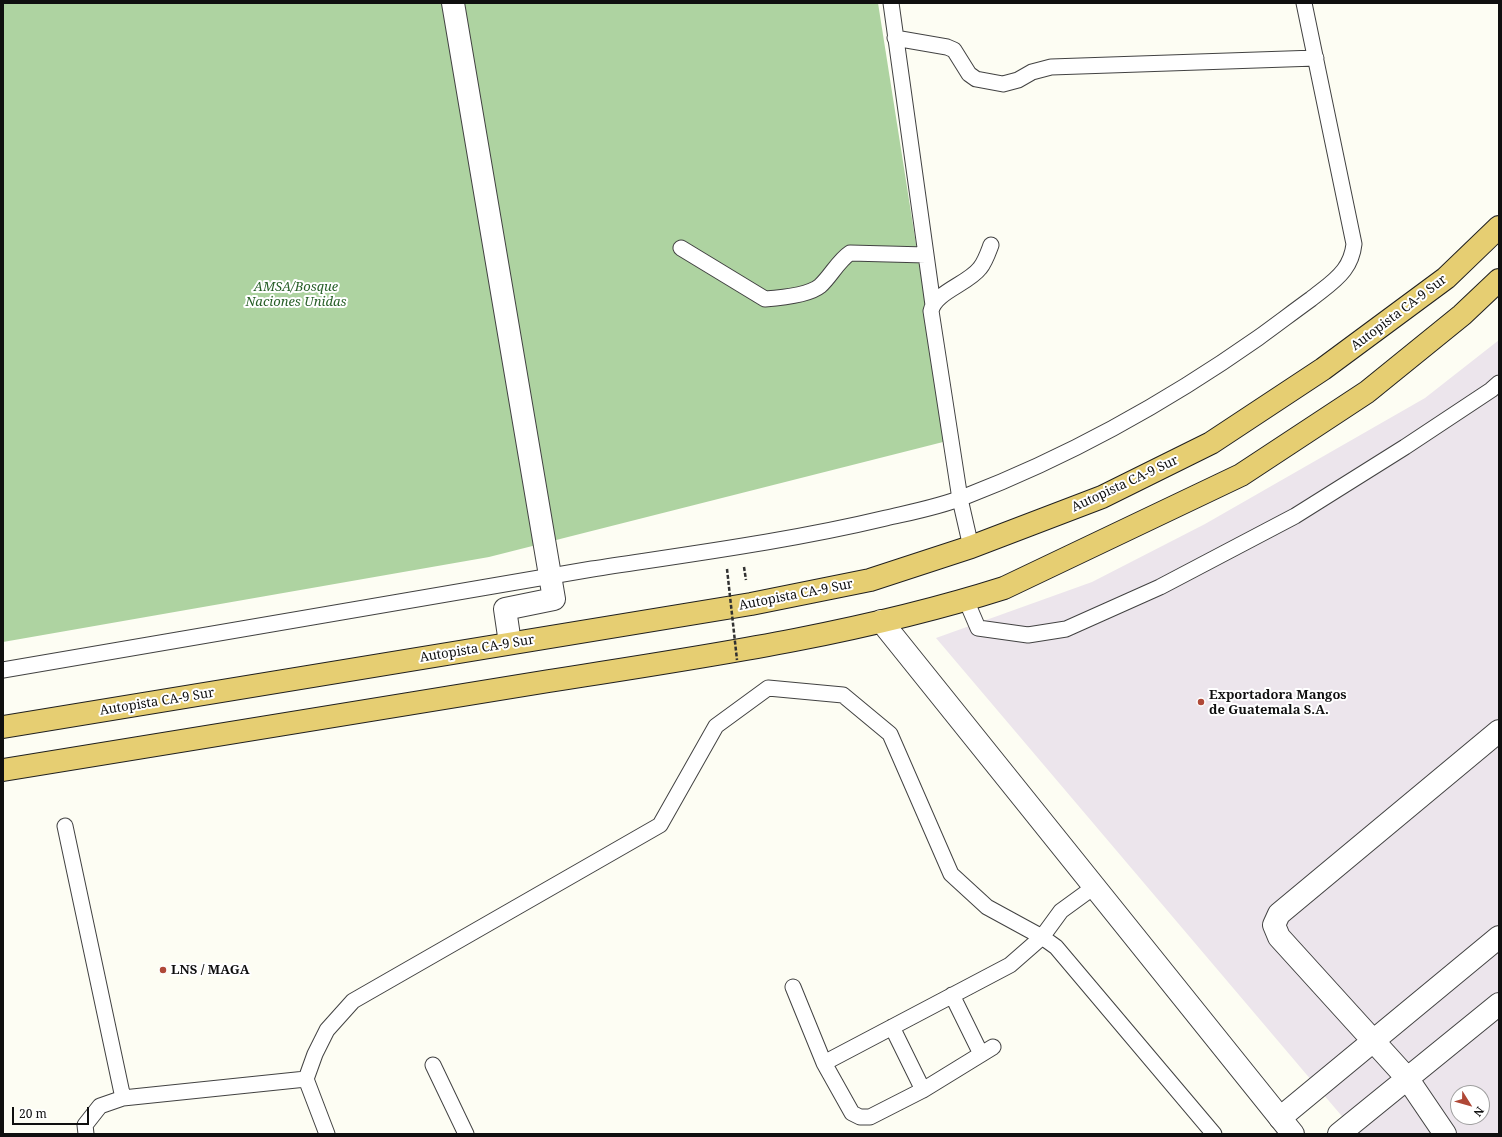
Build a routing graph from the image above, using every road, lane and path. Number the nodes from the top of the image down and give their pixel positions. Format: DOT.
graph roads {
  1 [pos="453,3"];
  2 [pos="891,3"];
  3 [pos="1304,3"];
  4 [pos="895,38"];
  5 [pos="1316,58"];
  6 [pos="1499,227"];
  7 [pos="991,246"];
  8 [pos="681,248"];
  9 [pos="926,255"];
  10 [pos="1499,280"];
  11 [pos="933,305"];
  12 [pos="1499,383"];
  13 [pos="960,499"];
  14 [pos="971,547"];
  15 [pos="727,569"];
  16 [pos="550,576"];
  17 [pos="966,600"];
  18 [pos="881,622"];
  19 [pos="510,643"];
  20 [pos="737,660"];
  21 [pos="3,670"];
  22 [pos="3,727"];
  23 [pos="1499,731"];
  24 [pos="3,770"];
  25 [pos="65,826"];
  26 [pos="1094,887"];
  27 [pos="1042,937"];
  28 [pos="1499,937"];
  29 [pos="793,987"];
  30 [pos="952,995"];
  31 [pos="1499,1004"];
  32 [pos="892,1027"];
  33 [pos="1373,1041"];
  34 [pos="824,1063"];
  35 [pos="433,1065"];
  36 [pos="1407,1078"];
  37 [pos="306,1079"];
  38 [pos="924,1090"];
  39 [pos="122,1098"];
  40 [pos="1286,1126"];
  41 [pos="86,1134"];
  42 [pos="327,1134"];
  43 [pos="466,1134"];
  44 [pos="1214,1134"];
  45 [pos="1340,1134"];
  46 [pos="1445,1134"];
  1 -- 16 [label="street"];
  2 -- 4 [label="lane"];
  3 -- 5 [label="lane"];
  4 -- 5 [label="lane"];
  4 -- 9 [label="lane"];
  5 -- 13 [label="lane"];
  6 -- 14 [label="highway, Autopista CA-9 Sur"];
  7 -- 11 [label="lane"];
  8 -- 9 [label="lane"];
  9 -- 11 [label="lane"];
  10 -- 17 [label="highway"];
  11 -- 13 [label="lane"];
  12 -- 17 [label="lane"];
  13 -- 14 [label="lane"];
  13 -- 16 [label="lane"];
  14 -- 19 [label="highway, Autopista CA-9 Sur"];
  15 -- 20 [label="path, bridge"];
  16 -- 19 [label="street"];
  16 -- 21 [label="lane"];
  17 -- 18 [label="highway"];
  18 -- 24 [label="highway"];
  18 -- 26 [label="street"];
  19 -- 22 [label="highway, Autopista CA-9 Sur"];
  23 -- 33 [label="street"];
  25 -- 39 [label="lane"];
  26 -- 27 [label="lane"];
  26 -- 40 [label="street"];
  27 -- 30 [label="lane"];
  27 -- 37 [label="lane"];
  27 -- 44 [label="lane"];
  28 -- 33 [label="street"];
  29 -- 34 [label="lane"];
  30 -- 32 [label="lane"];
  30 -- 38 [label="lane"];
  31 -- 36 [label="street"];
  32 -- 34 [label="lane"];
  32 -- 38 [label="lane"];
  33 -- 36 [label="street"];
  33 -- 40 [label="street"];
  34 -- 38 [label="lane"];
  35 -- 43 [label="lane"];
  36 -- 45 [label="street"];
  36 -- 46 [label="street"];
  37 -- 39 [label="lane"];
  37 -- 42 [label="lane"];
  39 -- 41 [label="lane"];
}
